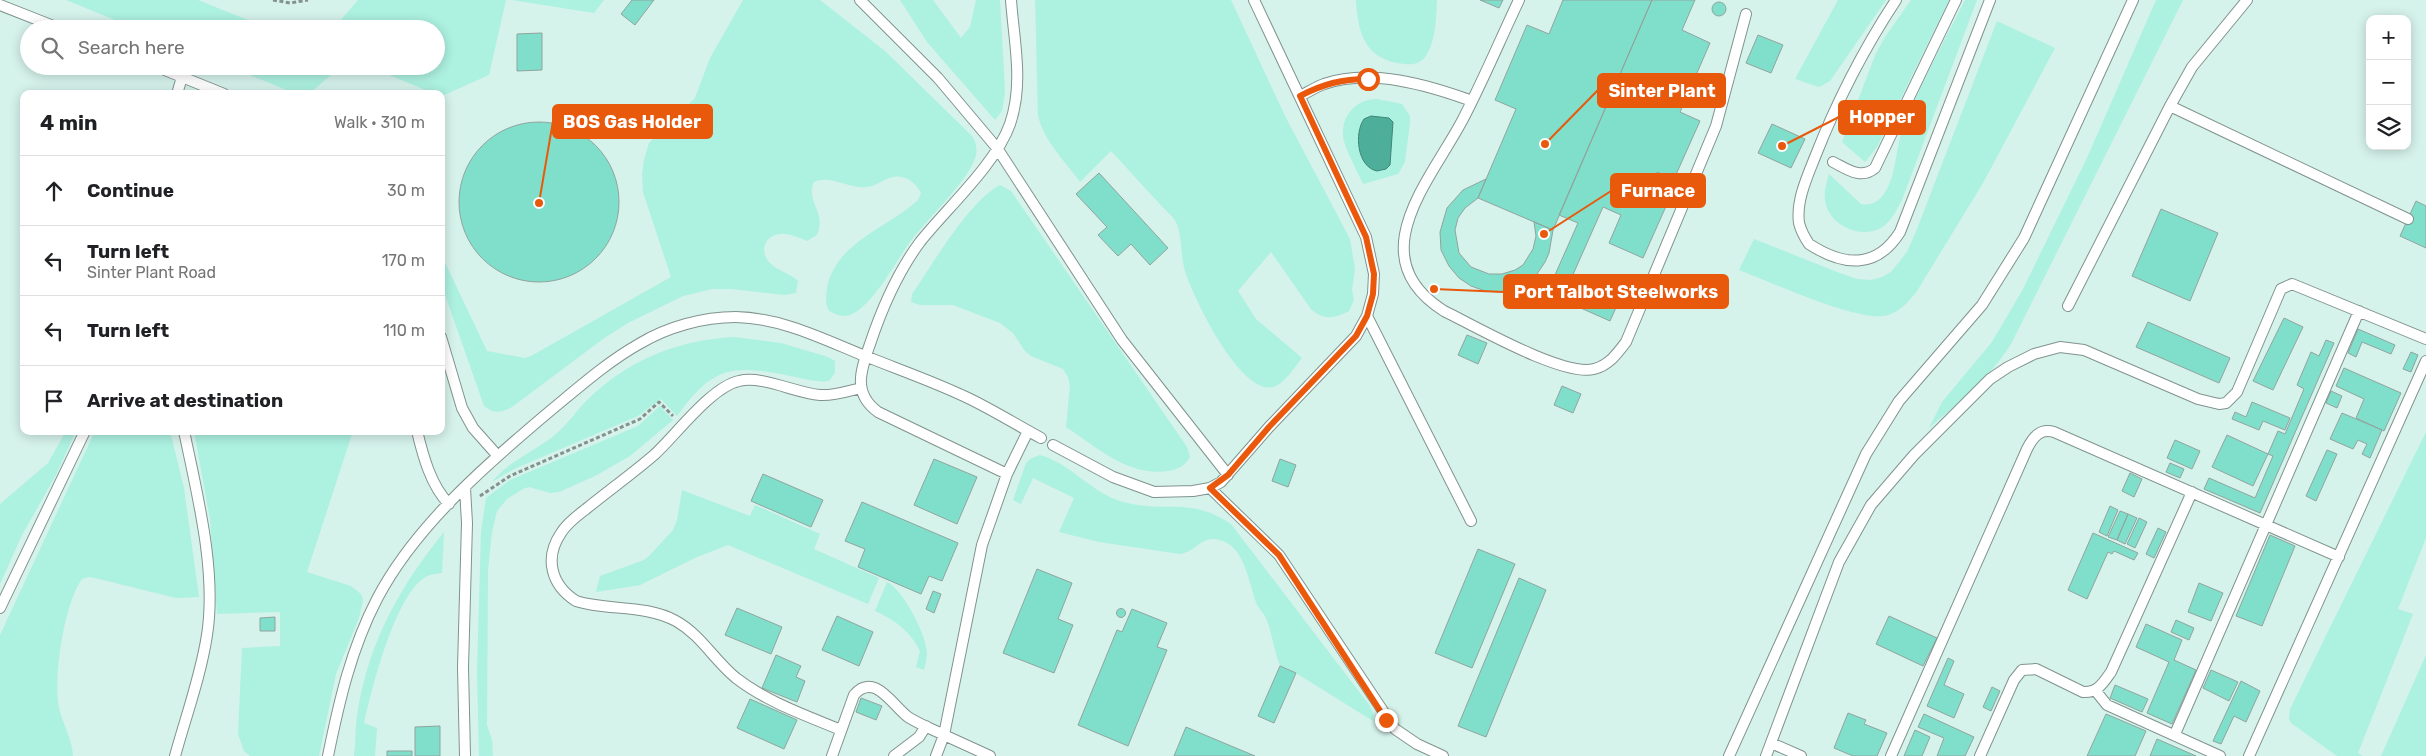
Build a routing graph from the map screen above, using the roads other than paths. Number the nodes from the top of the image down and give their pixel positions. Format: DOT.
graph roads {
  1 [pos="860,0"];
  2 [pos="1011,0"];
  3 [pos="1254,0"];
  4 [pos="1519,0"];
  5 [pos="1896,0"];
  6 [pos="1956,0"];
  7 [pos="1990,0"];
  8 [pos="2133,0"];
  9 [pos="2247,0"];
  10 [pos="0,4"];
  11 [pos="1746,14"];
  12 [pos="39,20"];
  13 [pos="177,75"];
  14 [pos="182,77"];
  15 [pos="178,90"];
  16 [pos="214,90"];
  17 [pos="1300,96"];
  18 [pos="1472,101"];
  19 [pos="2170,106"];
  20 [pos="997,148"];
  21 [pos="1833,162"];
  22 [pos="2408,219"];
  23 [pos="2068,306"];
  24 [pos="2359,311"];
  25 [pos="1367,316"];
  26 [pos="2426,339"];
  27 [pos="866,356"];
  28 [pos="2426,362"];
  29 [pos="445,364"];
  30 [pos="861,388"];
  31 [pos="1028,431"];
  32 [pos="83,435"];
  33 [pos="185,435"];
  34 [pos="418,435"];
  35 [pos="1041,438"];
  36 [pos="1053,445"];
  37 [pos="497,455"];
  38 [pos="1007,474"];
  39 [pos="1228,475"];
  40 [pos="465,488"];
  41 [pos="1210,488"];
  42 [pos="2192,492"];
  43 [pos="449,504"];
  44 [pos="1471,521"];
  45 [pos="2265,525"];
  46 [pos="2339,557"];
  47 [pos="0,608"];
  48 [pos="2096,690"];
  49 [pos="926,726"];
  50 [pos="841,730"];
  51 [pos="944,734"];
  52 [pos="2175,734"];
  53 [pos="1770,743"];
  54 [pos="175,756"];
  55 [pos="328,756"];
  56 [pos="465,756"];
  57 [pos="832,756"];
  58 [pos="894,756"];
  59 [pos="936,756"];
  60 [pos="990,756"];
  61 [pos="1443,756"];
  62 [pos="1729,756"];
  63 [pos="1766,756"];
  64 [pos="1801,756"];
  65 [pos="1891,756"];
  66 [pos="1980,756"];
  67 [pos="2220,756"];
  68 [pos="2249,756"];
  1 -- 20 [label="lane"];
  2 -- 20 [label="lane"];
  3 -- 17 [label="lane"];
  4 -- 18 [label="lane"];
  5 -- 7 [label="lane"];
  6 -- 21 [label="lane"];
  8 -- 62 [label="lane"];
  9 -- 19 [label="lane"];
  10 -- 12 [label="lane"];
  11 -- 18 [label="lane"];
  13 -- 14 [label="lane"];
  14 -- 15 [label="lane"];
  14 -- 16 [label="lane"];
  17 -- 18 [label="lane"];
  17 -- 25 [label="lane"];
  19 -- 22 [label="lane"];
  19 -- 23 [label="lane"];
  20 -- 27 [label="lane"];
  20 -- 39 [label="lane"];
  24 -- 26 [label="lane"];
  24 -- 45 [label="lane"];
  24 -- 53 [label="lane"];
  25 -- 39 [label="lane"];
  25 -- 44 [label="lane"];
  27 -- 30 [label="lane"];
  27 -- 31 [label="lane"];
  27 -- 37 [label="lane"];
  28 -- 46 [label="lane"];
  29 -- 37 [label="lane"];
  30 -- 38 [label="lane"];
  30 -- 50 [label="lane"];
  31 -- 35 [label="lane"];
  31 -- 38 [label="lane"];
  32 -- 47 [label="lane"];
  33 -- 54 [label="lane"];
  34 -- 43 [label="lane"];
  36 -- 41 [label="lane"];
  37 -- 40 [label="lane"];
  38 -- 51 [label="lane"];
  39 -- 41 [label="lane"];
  40 -- 43 [label="lane"];
  40 -- 56 [label="lane"];
  41 -- 61 [label="lane"];
  42 -- 45 [label="lane"];
  42 -- 48 [label="lane"];
  42 -- 65 [label="lane"];
  43 -- 55 [label="lane"];
  45 -- 46 [label="lane"];
  45 -- 52 [label="lane"];
  46 -- 68 [label="lane"];
  48 -- 52 [label="lane"];
  48 -- 66 [label="lane"];
  49 -- 50 [label="lane"];
  49 -- 51 [label="lane"];
  49 -- 58 [label="lane"];
  50 -- 57 [label="lane"];
  51 -- 59 [label="lane"];
  51 -- 60 [label="lane"];
  52 -- 67 [label="lane"];
  53 -- 63 [label="lane"];
  53 -- 64 [label="lane"];
}
